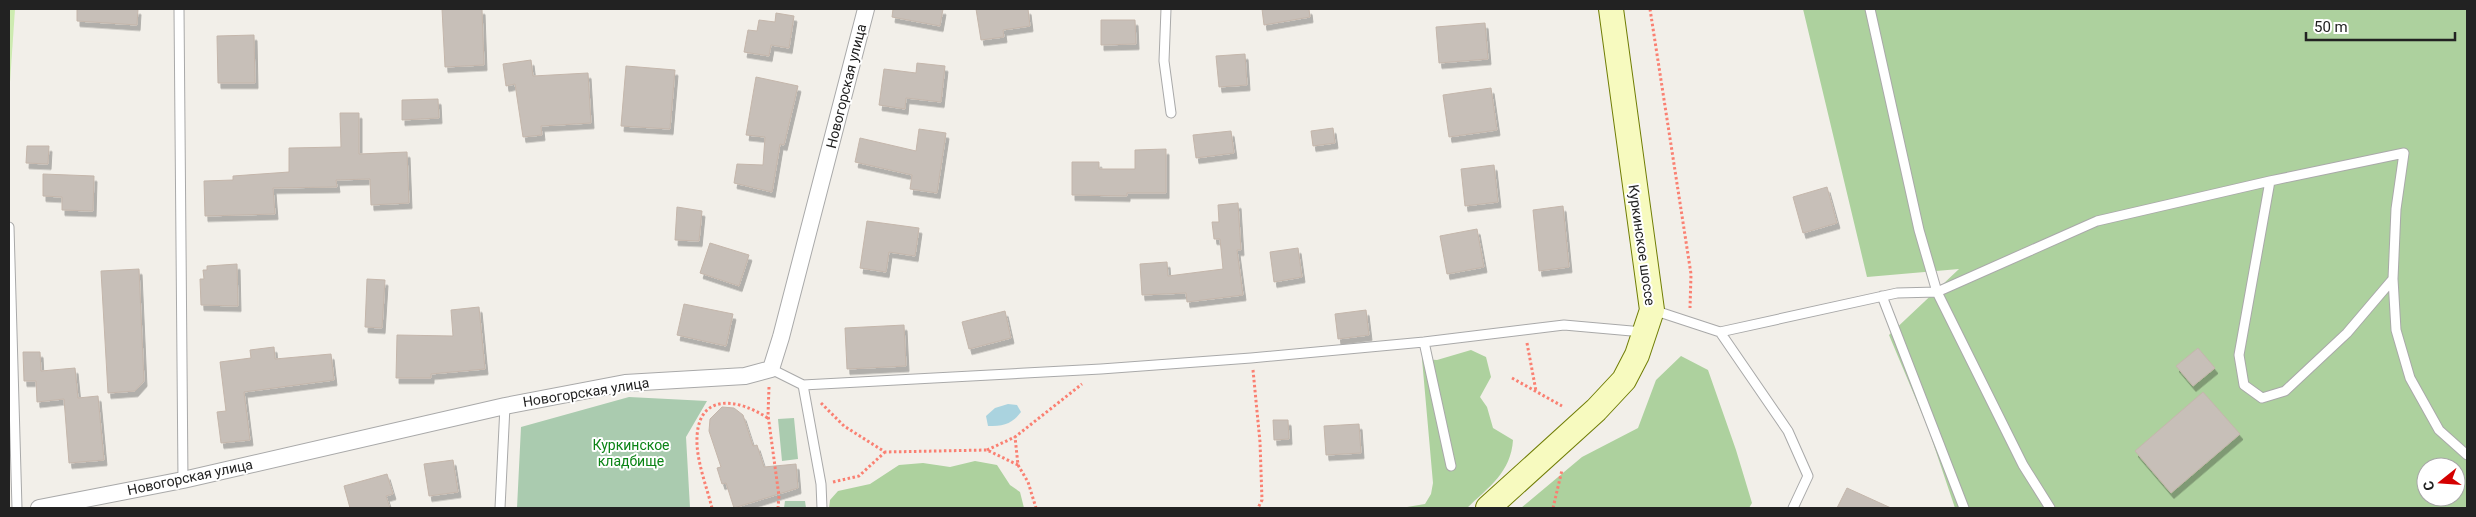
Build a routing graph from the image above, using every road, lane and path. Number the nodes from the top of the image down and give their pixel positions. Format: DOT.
graph roads {
  1 [pos="179,9"];
  2 [pos="866,9"];
  3 [pos="1166,9"];
  4 [pos="1610,9"];
  5 [pos="1650,9"];
  6 [pos="1870,9"];
  7 [pos="1171,113"];
  8 [pos="2270,181"];
  9 [pos="9,227"];
  10 [pos="2393,279"];
  11 [pos="1937,292"];
  12 [pos="1882,296"];
  13 [pos="1652,310"];
  14 [pos="1689,321"];
  15 [pos="1524,330"];
  16 [pos="1644,332"];
  17 [pos="1720,332"];
  18 [pos="1424,342"];
  19 [pos="1252,358"];
  20 [pos="771,369"];
  21 [pos="1101,369"];
  22 [pos="1512,378"];
  23 [pos="803,385"];
  24 [pos="1536,391"];
  25 [pos="504,406"];
  26 [pos="1562,406"];
  27 [pos="769,419"];
  28 [pos="1015,437"];
  29 [pos="987,450"];
  30 [pos="885,452"];
  31 [pos="2467,455"];
  32 [pos="1018,465"];
  33 [pos="1451,466"];
  34 [pos="183,480"];
  35 [pos="821,484"];
  36 [pos="1554,496"];
  37 [pos="17,508"];
  38 [pos="39,508"];
  39 [pos="500,508"];
  40 [pos="712,508"];
  41 [pos="778,508"];
  42 [pos="822,508"];
  43 [pos="1036,508"];
  44 [pos="1258,508"];
  45 [pos="1488,508"];
  46 [pos="1553,508"];
  47 [pos="1793,508"];
  48 [pos="1964,508"];
  49 [pos="2050,508"];
  1 -- 34 [label="lane"];
  2 -- 20 [label="street, Новогорская улица"];
  3 -- 7 [label="lane"];
  4 -- 13 [label="main road, Куркинское шоссе"];
  5 -- 14 [label="path"];
  6 -- 11 [label="lane"];
  8 -- 10 [label="lane"];
  8 -- 10 [label="lane"];
  8 -- 11 [label="lane"];
  9 -- 37 [label="lane"];
  10 -- 31 [label="lane"];
  11 -- 12 [label="lane"];
  11 -- 49 [label="lane"];
  12 -- 17 [label="lane"];
  12 -- 48 [label="lane"];
  13 -- 14 [label="lane"];
  13 -- 16 [label="main road, Куркинское шоссе"];
  14 -- 17 [label="lane"];
  15 -- 16 [label="lane"];
  15 -- 18 [label="lane"];
  15 -- 24 [label="path"];
  16 -- 45 [label="main road, Куркинское шоссе"];
  17 -- 47 [label="lane"];
  18 -- 19 [label="lane"];
  18 -- 33 [label="lane"];
  19 -- 21 [label="lane"];
  19 -- 44 [label="path"];
  20 -- 23 [label="lane"];
  20 -- 25 [label="street, Новогорская улица"];
  20 -- 27 [label="path"];
  21 -- 23 [label="lane"];
  21 -- 28 [label="path"];
  22 -- 24 [label="path"];
  23 -- 30 [label="path"];
  23 -- 35 [label="lane"];
  24 -- 26 [label="path"];
  25 -- 34 [label="street, Новогорская улица"];
  25 -- 39 [label="lane"];
  27 -- 40 [label="path"];
  27 -- 41 [label="path"];
  28 -- 29 [label="path"];
  28 -- 32 [label="path"];
  29 -- 30 [label="path"];
  29 -- 32 [label="path"];
  30 -- 35 [label="path"];
  32 -- 43 [label="path"];
  34 -- 38 [label="street, Новогорская улица"];
  35 -- 42 [label="lane"];
  36 -- 46 [label="path"];
}
